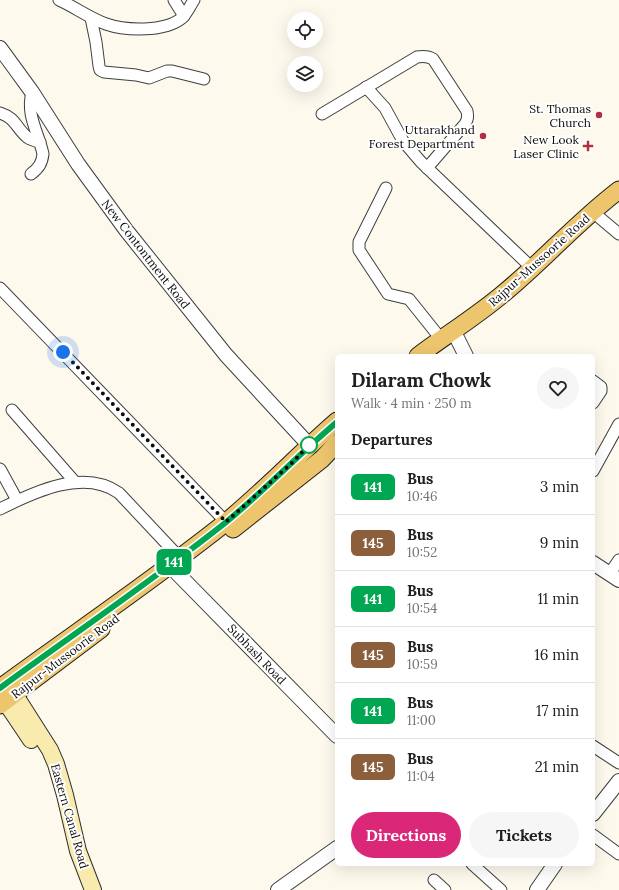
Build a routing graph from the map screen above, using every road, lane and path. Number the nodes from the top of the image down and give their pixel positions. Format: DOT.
graph roads {
  1 [pos="59,0"];
  2 [pos="174,0"];
  3 [pos="194,0"];
  4 [pos="184,16"];
  5 [pos="91,18"];
  6 [pos="0,48"];
  7 [pos="204,79"];
  8 [pos="366,87"];
  9 [pos="32,92"];
  10 [pos="0,113"];
  11 [pos="322,114"];
  12 [pos="40,142"];
  13 [pos="427,168"];
  14 [pos="31,174"];
  15 [pos="386,188"];
  16 [pos="619,190"];
  17 [pos="619,201"];
  18 [pos="600,218"];
  19 [pos="619,234"];
  20 [pos="532,268"];
  21 [pos="0,288"];
  22 [pos="449,338"];
  23 [pos="421,354"];
  24 [pos="432,354"];
  25 [pos="464,354"];
  26 [pos="595,382"];
  27 [pos="595,400"];
  28 [pos="12,410"];
  29 [pos="619,424"];
  30 [pos="335,425"];
  31 [pos="297,431"];
  32 [pos="319,449"];
  33 [pos="294,461"];
  34 [pos="595,467"];
  35 [pos="0,469"];
  36 [pos="75,482"];
  37 [pos="17,500"];
  38 [pos="0,508"];
  39 [pos="226,522"];
  40 [pos="619,560"];
  41 [pos="595,564"];
  42 [pos="178,565"];
  43 [pos="614,577"];
  44 [pos="4,694"];
  45 [pos="335,734"];
  46 [pos="595,747"];
  47 [pos="619,762"];
  48 [pos="619,781"];
  49 [pos="595,811"];
  50 [pos="595,836"];
  51 [pos="335,849"];
  52 [pos="619,854"];
  53 [pos="474,866"];
  54 [pos="555,866"];
  55 [pos="434,880"];
  56 [pos="82,890"];
  57 [pos="93,890"];
  58 [pos="278,890"];
  59 [pos="445,890"];
  60 [pos="501,890"];
  61 [pos="537,890"];
  1 -- 5 [label="street"];
  2 -- 4 [label="street"];
  3 -- 4 [label="street"];
  4 -- 5 [label="street"];
  5 -- 7 [label="street"];
  6 -- 9 [label="street, New Contontment Road"];
  8 -- 11 [label="street"];
  8 -- 13 [label="street"];
  8 -- 13 [label="street"];
  9 -- 12 [label="street"];
  9 -- 31 [label="street, New Contontment Road"];
  10 -- 12 [label="street"];
  12 -- 14 [label="street"];
  13 -- 20 [label="street"];
  15 -- 22 [label="street"];
  16 -- 20 [label="main road, Rajpur-Mussoorie Road"];
  17 -- 18 [label="main road, Rajpur-Mussoorie Road"];
  18 -- 19 [label="street"];
  18 -- 22 [label="main road, Rajpur-Mussoorie Road"];
  20 -- 22 [label="main road, Rajpur-Mussoorie Road"];
  21 -- 39 [label="street"];
  22 -- 23 [label="main road, Rajpur-Mussoorie Road"];
  22 -- 24 [label="main road, Rajpur-Mussoorie Road"];
  22 -- 25 [label="street"];
  26 -- 27 [label="street"];
  28 -- 36 [label="street"];
  29 -- 34 [label="street"];
  30 -- 32 [label="main road, Rajpur-Mussoorie Road"];
  31 -- 32 [label="street, New Contontment Road"];
  31 -- 33 [label="street"];
  32 -- 33 [label="main road, Rajpur-Mussoorie Road"];
  32 -- 42 [label="main road, Rajpur-Mussoorie Road"];
  33 -- 39 [label="main road, Rajpur-Mussoorie Road"];
  35 -- 37 [label="street"];
  36 -- 37 [label="street"];
  36 -- 42 [label="street"];
  37 -- 38 [label="street"];
  39 -- 42 [label="main road, Rajpur-Mussoorie Road"];
  40 -- 43 [label="street"];
  41 -- 43 [label="street"];
  42 -- 44 [label="main road, Rajpur-Mussoorie Road"];
  42 -- 45 [label="street, Subhash Road"];
  44 -- 56 [label="main road, Eastern Canal Road"];
  44 -- 57 [label="main road, Eastern Canal Road"];
  46 -- 47 [label="street"];
  48 -- 49 [label="street"];
  50 -- 52 [label="street"];
  51 -- 58 [label="street"];
  53 -- 60 [label="street"];
  54 -- 61 [label="street"];
  55 -- 59 [label="street"];
}
